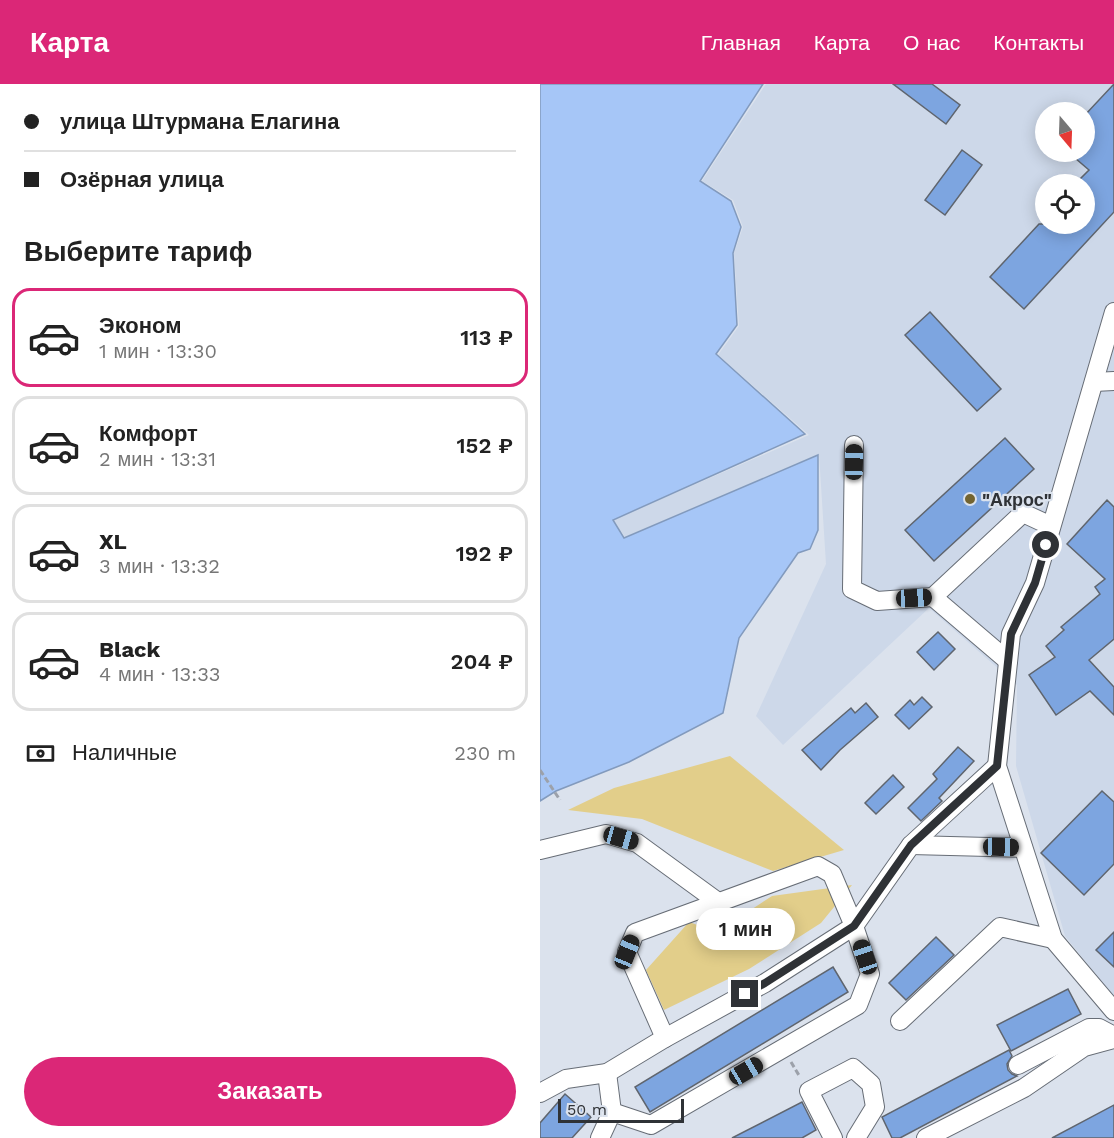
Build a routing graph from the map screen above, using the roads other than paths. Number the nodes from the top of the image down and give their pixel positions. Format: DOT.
graph roads {
  1 [pos="1114,312"];
  2 [pos="1114,381"];
  3 [pos="1094,382"];
  4 [pos="854,445"];
  5 [pos="1051,526"];
  6 [pos="933,597"];
  7 [pos="1008,660"];
  8 [pos="997,766"];
  9 [pos="911,845"];
  10 [pos="1023,848"];
  11 [pos="540,850"];
  12 [pos="718,902"];
  13 [pos="854,926"];
  14 [pos="1053,939"];
  15 [pos="1114,1011"];
  16 [pos="900,1021"];
  17 [pos="1114,1037"];
  18 [pos="665,1038"];
  19 [pos="1017,1065"];
  20 [pos="607,1073"];
  21 [pos="540,1093"];
  22 [pos="612,1112"];
  23 [pos="600,1138"];
  24 [pos="833,1138"];
  25 [pos="856,1138"];
  26 [pos="926,1138"];
  1 -- 3 [label="street"];
  2 -- 3 [label="street"];
  3 -- 5 [label="street"];
  4 -- 6 [label="street"];
  5 -- 6 [label="street"];
  5 -- 7 [label="street"];
  6 -- 7 [label="street"];
  7 -- 8 [label="street"];
  8 -- 9 [label="street"];
  8 -- 10 [label="street"];
  9 -- 10 [label="street"];
  9 -- 13 [label="street"];
  10 -- 14 [label="street"];
  11 -- 12 [label="street"];
  12 -- 13 [label="street"];
  12 -- 18 [label="street"];
  13 -- 18 [label="street"];
  13 -- 22 [label="street"];
  14 -- 15 [label="street"];
  14 -- 16 [label="street"];
  17 -- 19 [label="street"];
  17 -- 26 [label="street"];
  18 -- 20 [label="street"];
  20 -- 21 [label="street"];
  20 -- 22 [label="street"];
  22 -- 23 [label="street"];
  24 -- 25 [label="street"];
}
